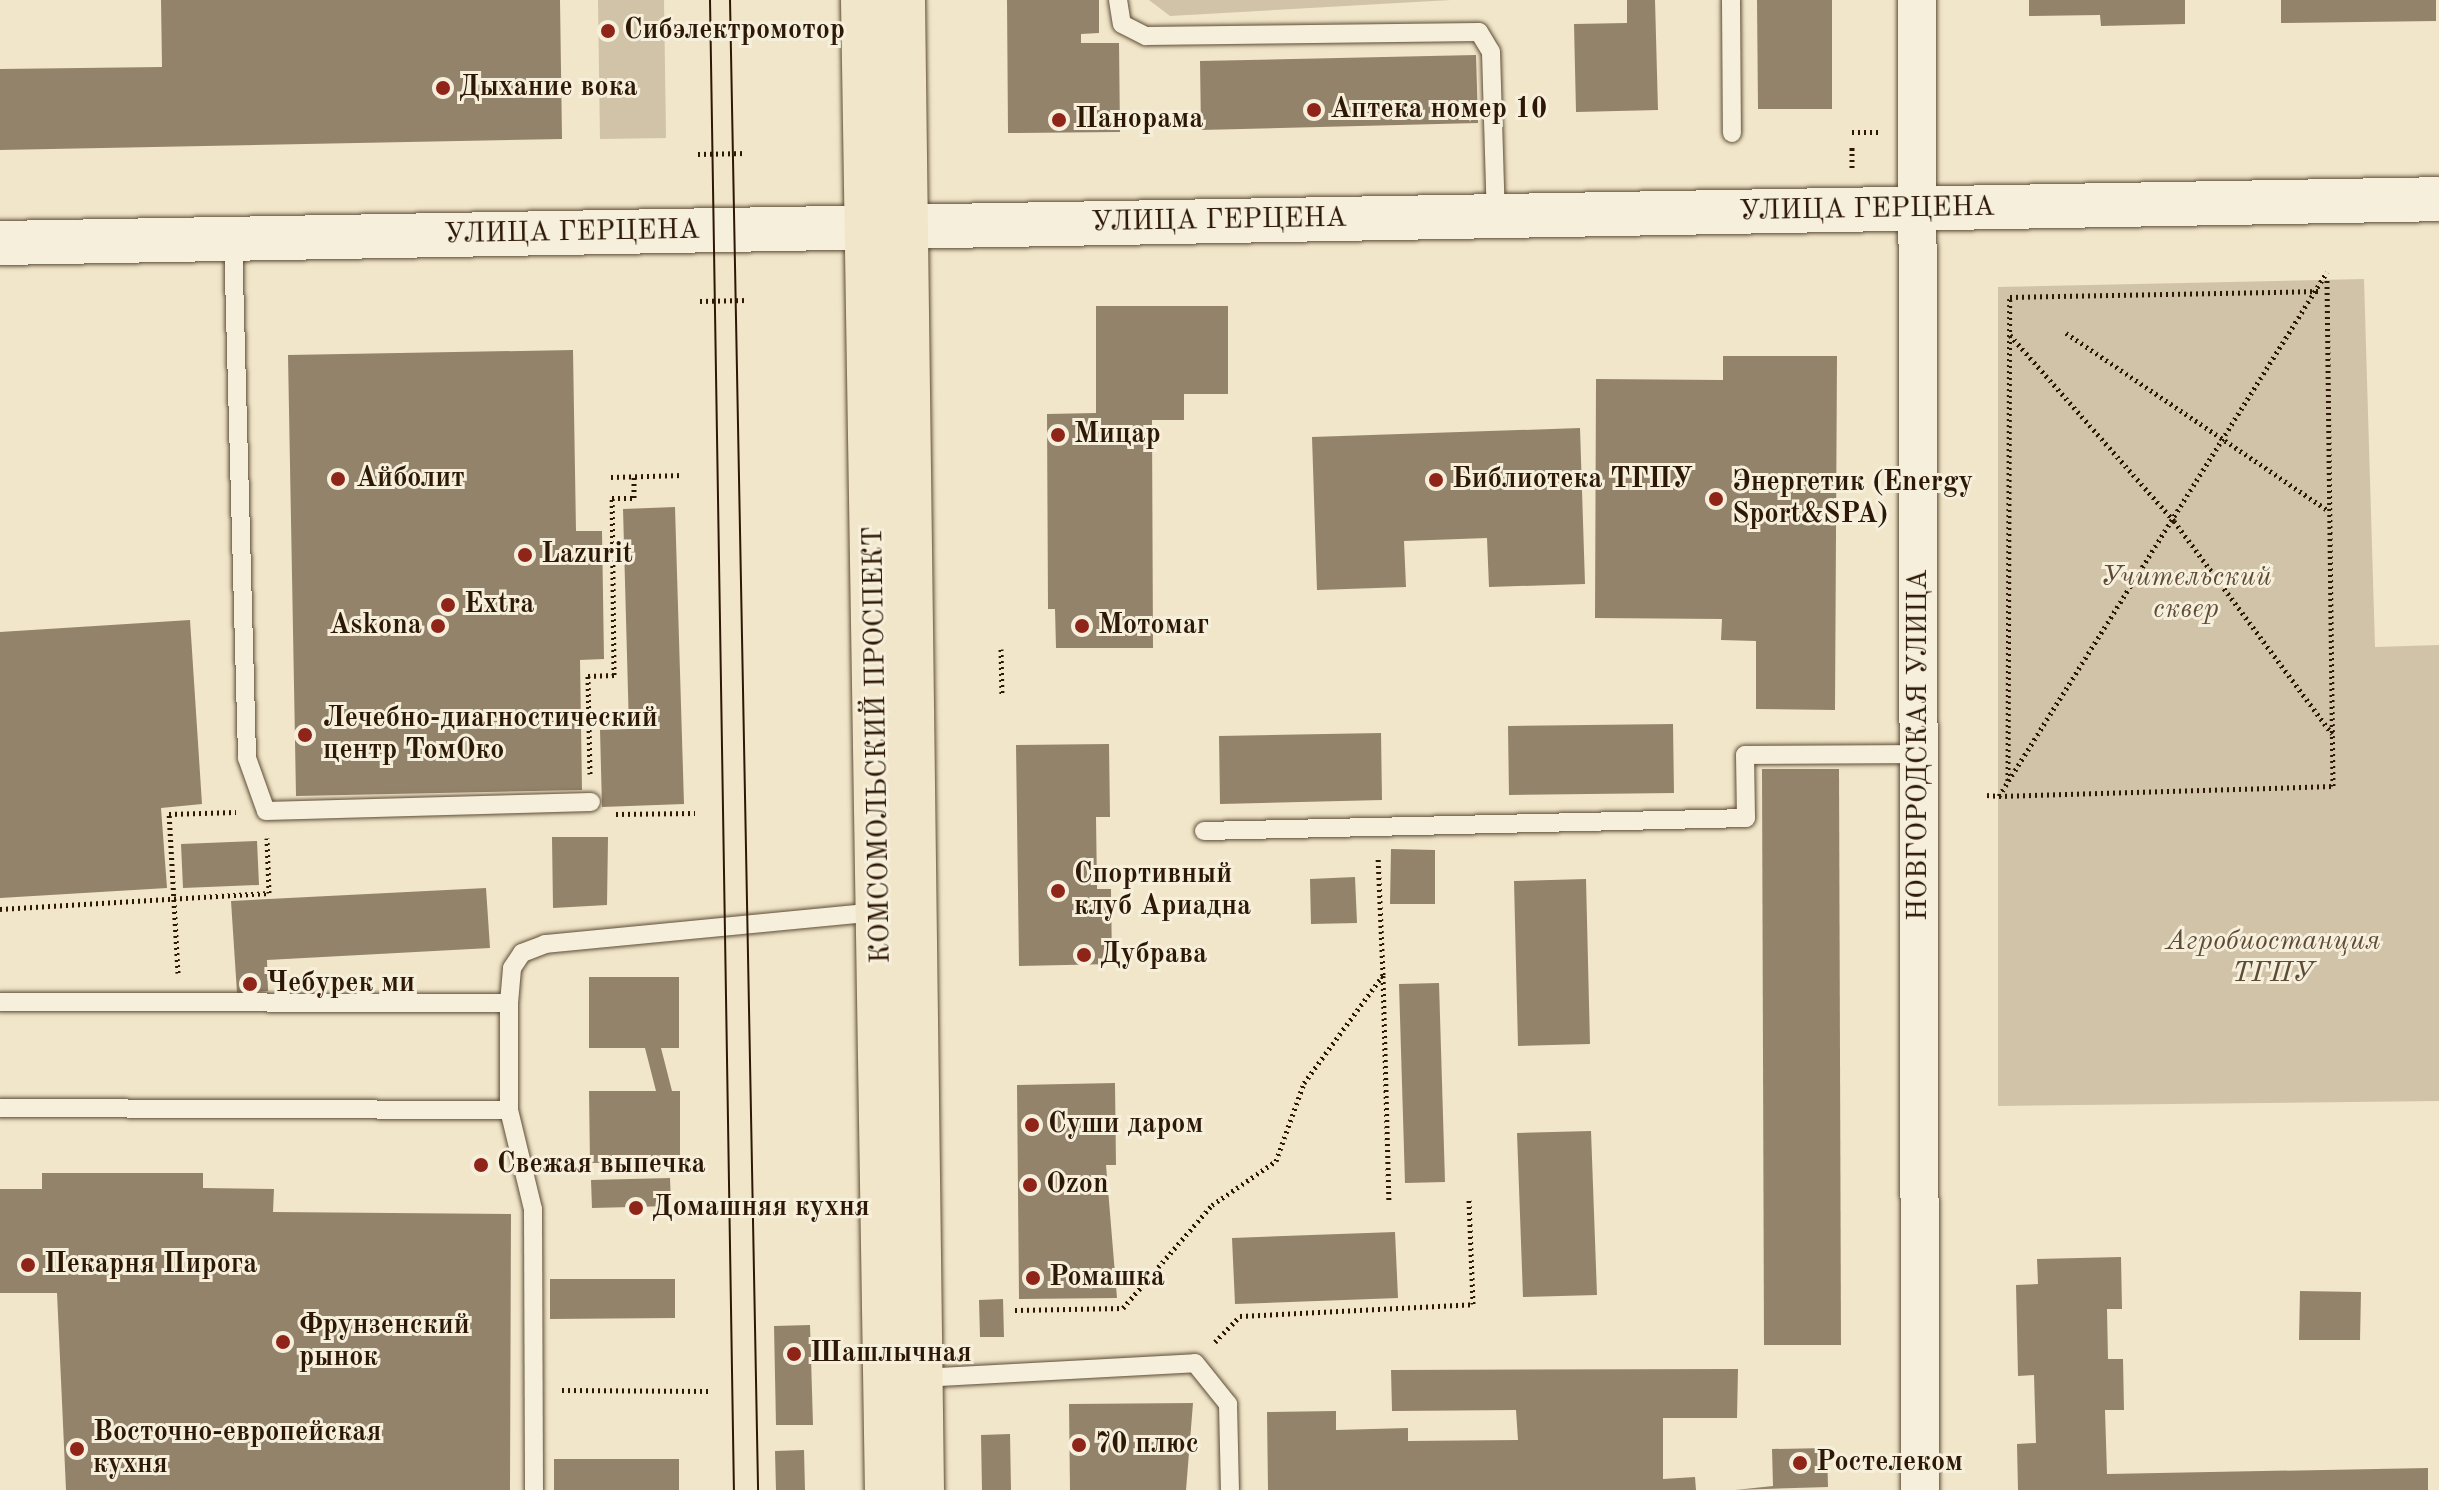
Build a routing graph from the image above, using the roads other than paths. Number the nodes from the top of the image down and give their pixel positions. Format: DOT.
graph roads {
  1 [pos="863,0"];
  2 [pos="903,0"];
  3 [pos="1118,0"];
  4 [pos="1731,0"];
  5 [pos="1917,0"];
  6 [pos="1732,133"];
  7 [pos="2439,199"];
  8 [pos="1917,209"];
  9 [pos="1496,217"];
  10 [pos="887,227"];
  11 [pos="233,239"];
  12 [pos="0,243"];
  13 [pos="1918,754"];
  14 [pos="591,802"];
  15 [pos="1204,831"];
  16 [pos="880,912"];
  17 [pos="0,1002"];
  18 [pos="509,1003"];
  19 [pos="0,1108"];
  20 [pos="509,1110"];
  21 [pos="921,1378"];
  22 [pos="534,1490"];
  23 [pos="887,1490"];
  24 [pos="922,1490"];
  25 [pos="1230,1490"];
  26 [pos="1920,1490"];
  1 -- 10 [label="main road, КОМСОМОЛЬСКИЙ ПРОСПЕКТ"];
  2 -- 10 [label="main road, КОМСОМОЛЬСКИЙ ПРОСПЕКТ"];
  3 -- 9 [label="lane"];
  4 -- 6 [label="lane"];
  5 -- 8 [label="street, НОВГОРОДСКАЯ УЛИЦА"];
  7 -- 8 [label="street, УЛИЦА ГЕРЦЕНА"];
  8 -- 9 [label="street, УЛИЦА ГЕРЦЕНА"];
  8 -- 13 [label="street, НОВГОРОДСКАЯ УЛИЦА"];
  9 -- 10 [label="street, УЛИЦА ГЕРЦЕНА"];
  10 -- 11 [label="street, УЛИЦА ГЕРЦЕНА"];
  10 -- 16 [label="main road, КОМСОМОЛЬСКИЙ ПРОСПЕКТ"];
  10 -- 21 [label="main road, КОМСОМОЛЬСКИЙ ПРОСПЕКТ"];
  11 -- 12 [label="street, УЛИЦА ГЕРЦЕНА"];
  11 -- 14 [label="lane"];
  13 -- 15 [label="lane"];
  13 -- 26 [label="street, НОВГОРОДСКАЯ УЛИЦА"];
  16 -- 18 [label="lane"];
  16 -- 23 [label="main road, КОМСОМОЛЬСКИЙ ПРОСПЕКТ"];
  17 -- 18 [label="lane"];
  18 -- 20 [label="lane"];
  19 -- 20 [label="lane"];
  20 -- 22 [label="lane"];
  21 -- 24 [label="main road, КОМСОМОЛЬСКИЙ ПРОСПЕКТ"];
  21 -- 25 [label="lane"];
}
